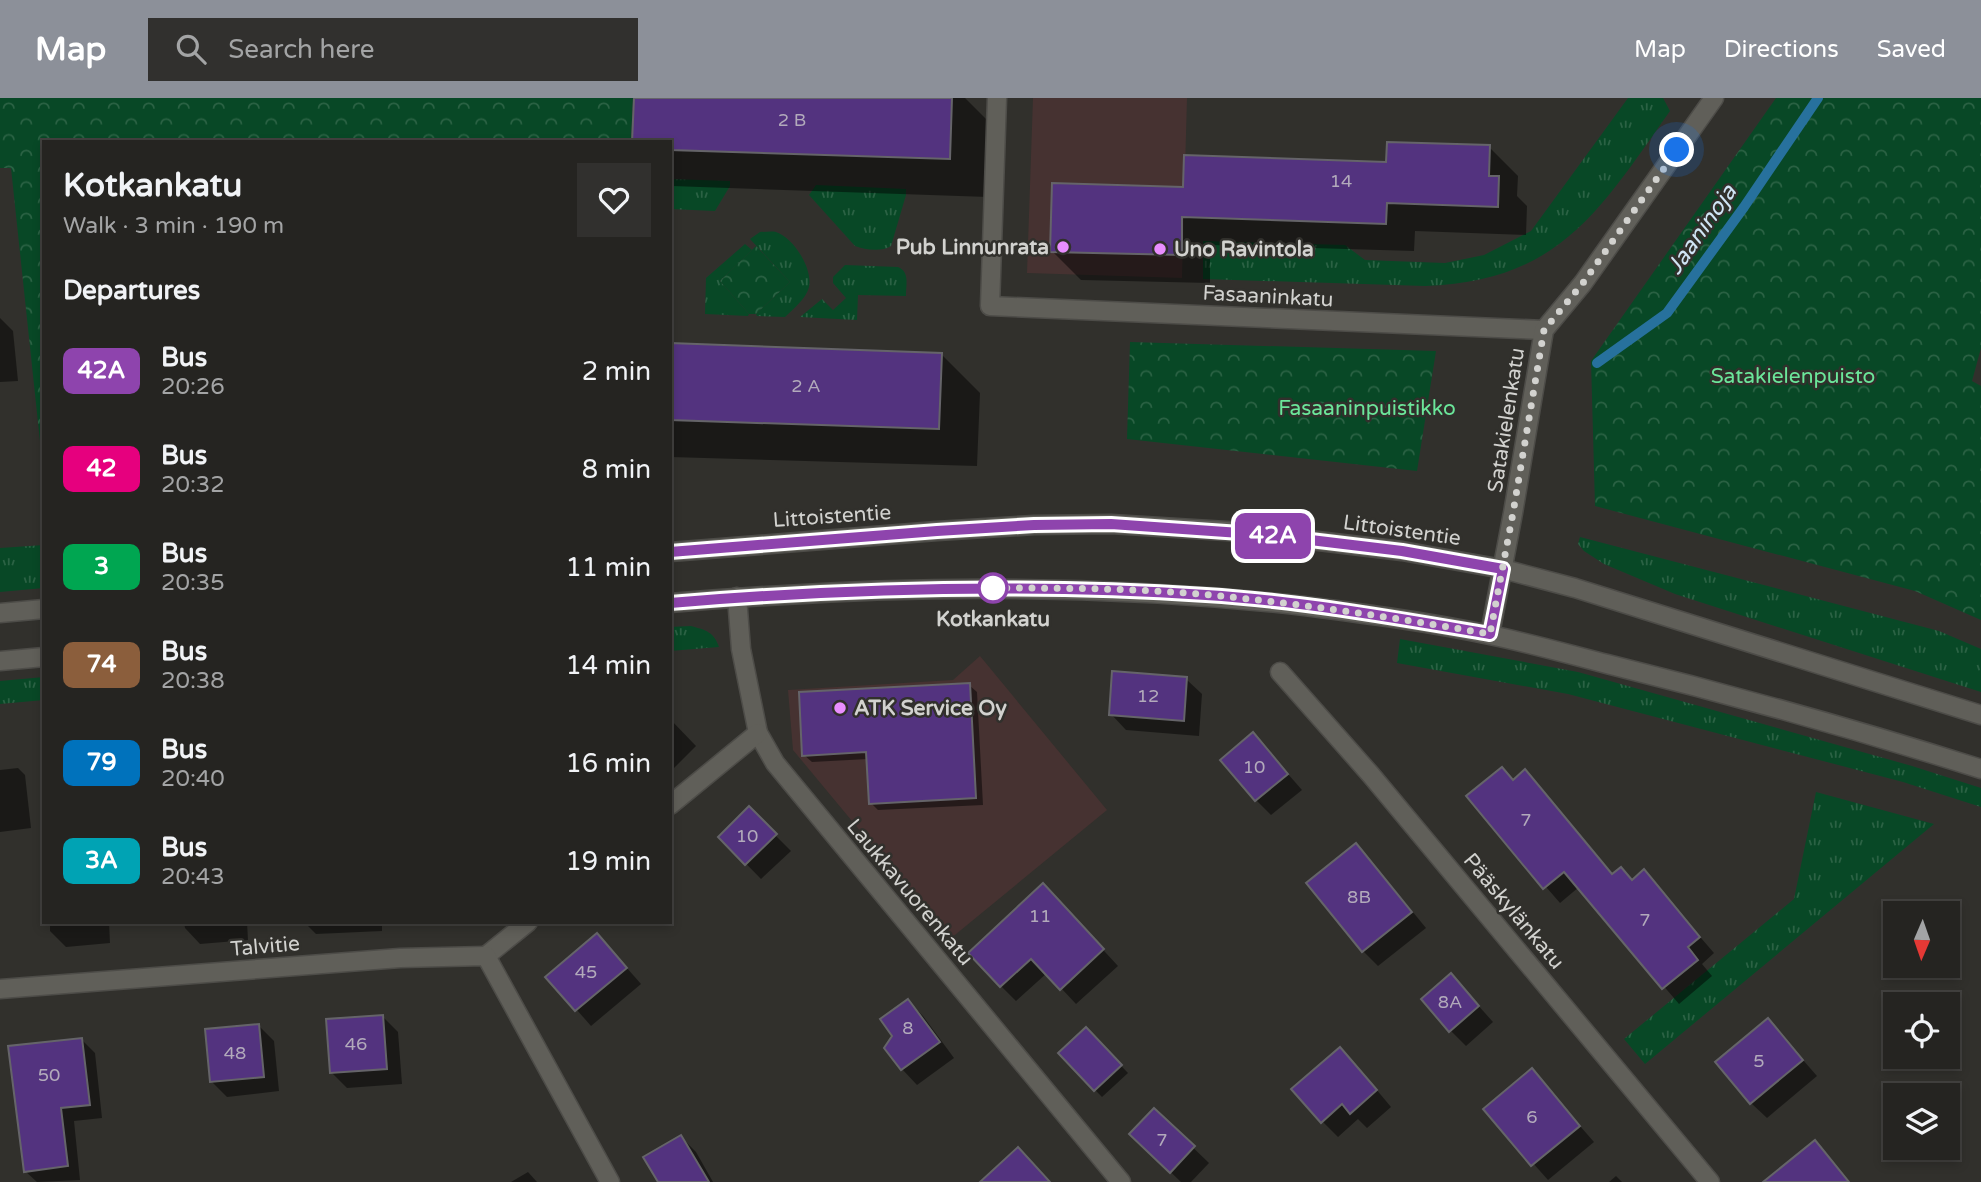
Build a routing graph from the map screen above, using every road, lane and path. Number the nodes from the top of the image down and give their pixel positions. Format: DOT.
graph roads {
  1 [pos="997,98"];
  2 [pos="1714,98"];
  3 [pos="1544,330"];
  4 [pos="672,552"];
  5 [pos="1503,569"];
  6 [pos="737,597"];
  7 [pos="672,603"];
  8 [pos="42,610"];
  9 [pos="0,613"];
  10 [pos="1490,634"];
  11 [pos="42,657"];
  12 [pos="0,661"];
  13 [pos="1280,673"];
  14 [pos="1981,715"];
  15 [pos="758,733"];
  16 [pos="1981,769"];
  17 [pos="672,803"];
  18 [pos="526,924"];
  19 [pos="486,956"];
  20 [pos="0,989"];
  21 [pos="610,1182"];
  22 [pos="1121,1182"];
  23 [pos="1710,1182"];
  1 -- 3 [label="street, Fasaaninkatu"];
  2 -- 3 [label="street, Satakielenkatu"];
  3 -- 5 [label="street, Satakielenkatu"];
  4 -- 5 [label="street, Littoistentie"];
  5 -- 10 [label="street, Satakielenkatu"];
  5 -- 14 [label="street, Littoistentie"];
  6 -- 7 [label="street"];
  6 -- 10 [label="street"];
  6 -- 15 [label="street, Laukkavuorenkatu"];
  8 -- 9 [label="street"];
  10 -- 16 [label="street"];
  11 -- 12 [label="street"];
  13 -- 23 [label="street, Pääskylänkatu"];
  15 -- 17 [label="street"];
  15 -- 22 [label="street, Laukkavuorenkatu"];
  18 -- 19 [label="street"];
  19 -- 20 [label="street, Talvitie"];
  19 -- 21 [label="street"];
}
